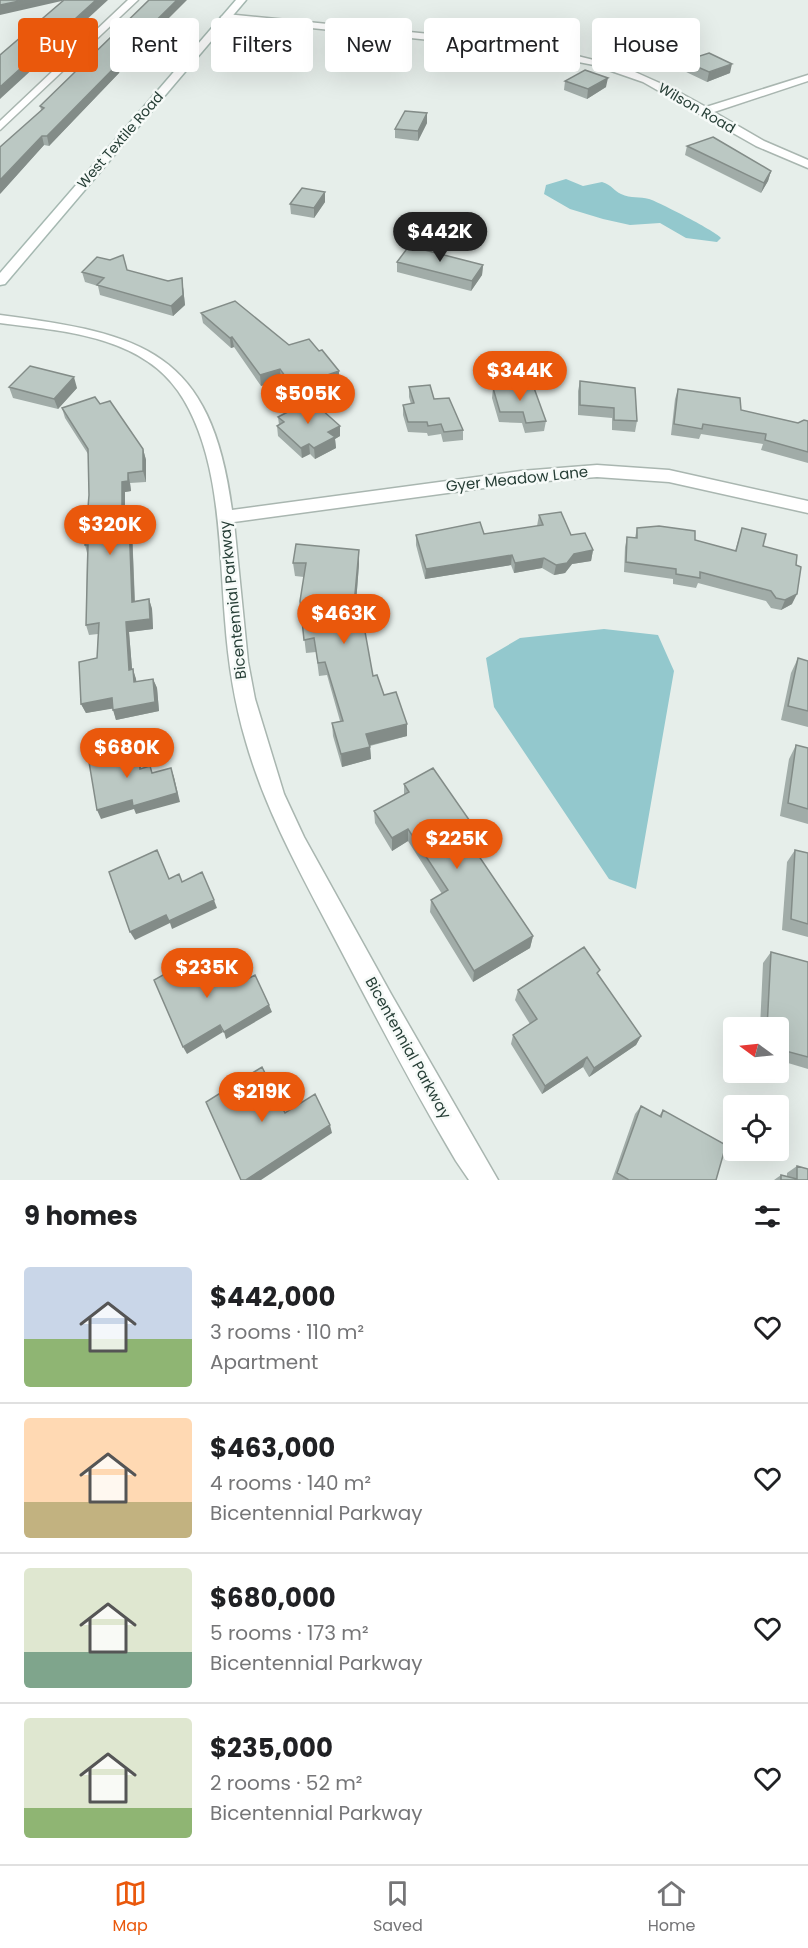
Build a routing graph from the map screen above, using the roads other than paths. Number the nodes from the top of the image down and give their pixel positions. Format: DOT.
graph roads {
  1 [pos="133,0"];
  2 [pos="241,0"];
  3 [pos="226,17"];
  4 [pos="808,78"];
  5 [pos="706,111"];
  6 [pos="2,123"];
  7 [pos="808,164"];
  8 [pos="0,281"];
  9 [pos="0,319"];
  10 [pos="808,507"];
  11 [pos="224,517"];
  12 [pos="484,1180"];
  1 -- 6 [label="street"];
  2 -- 3 [label="street, West Textile Road"];
  3 -- 5 [label="street, Wilson Road"];
  3 -- 8 [label="street, West Textile Road"];
  4 -- 5 [label="street"];
  5 -- 7 [label="street, Wilson Road"];
  9 -- 11 [label="street, Bicentennial Parkway"];
  10 -- 11 [label="street, Gyer Meadow Lane"];
  11 -- 12 [label="street, Bicentennial Parkway"];
}
